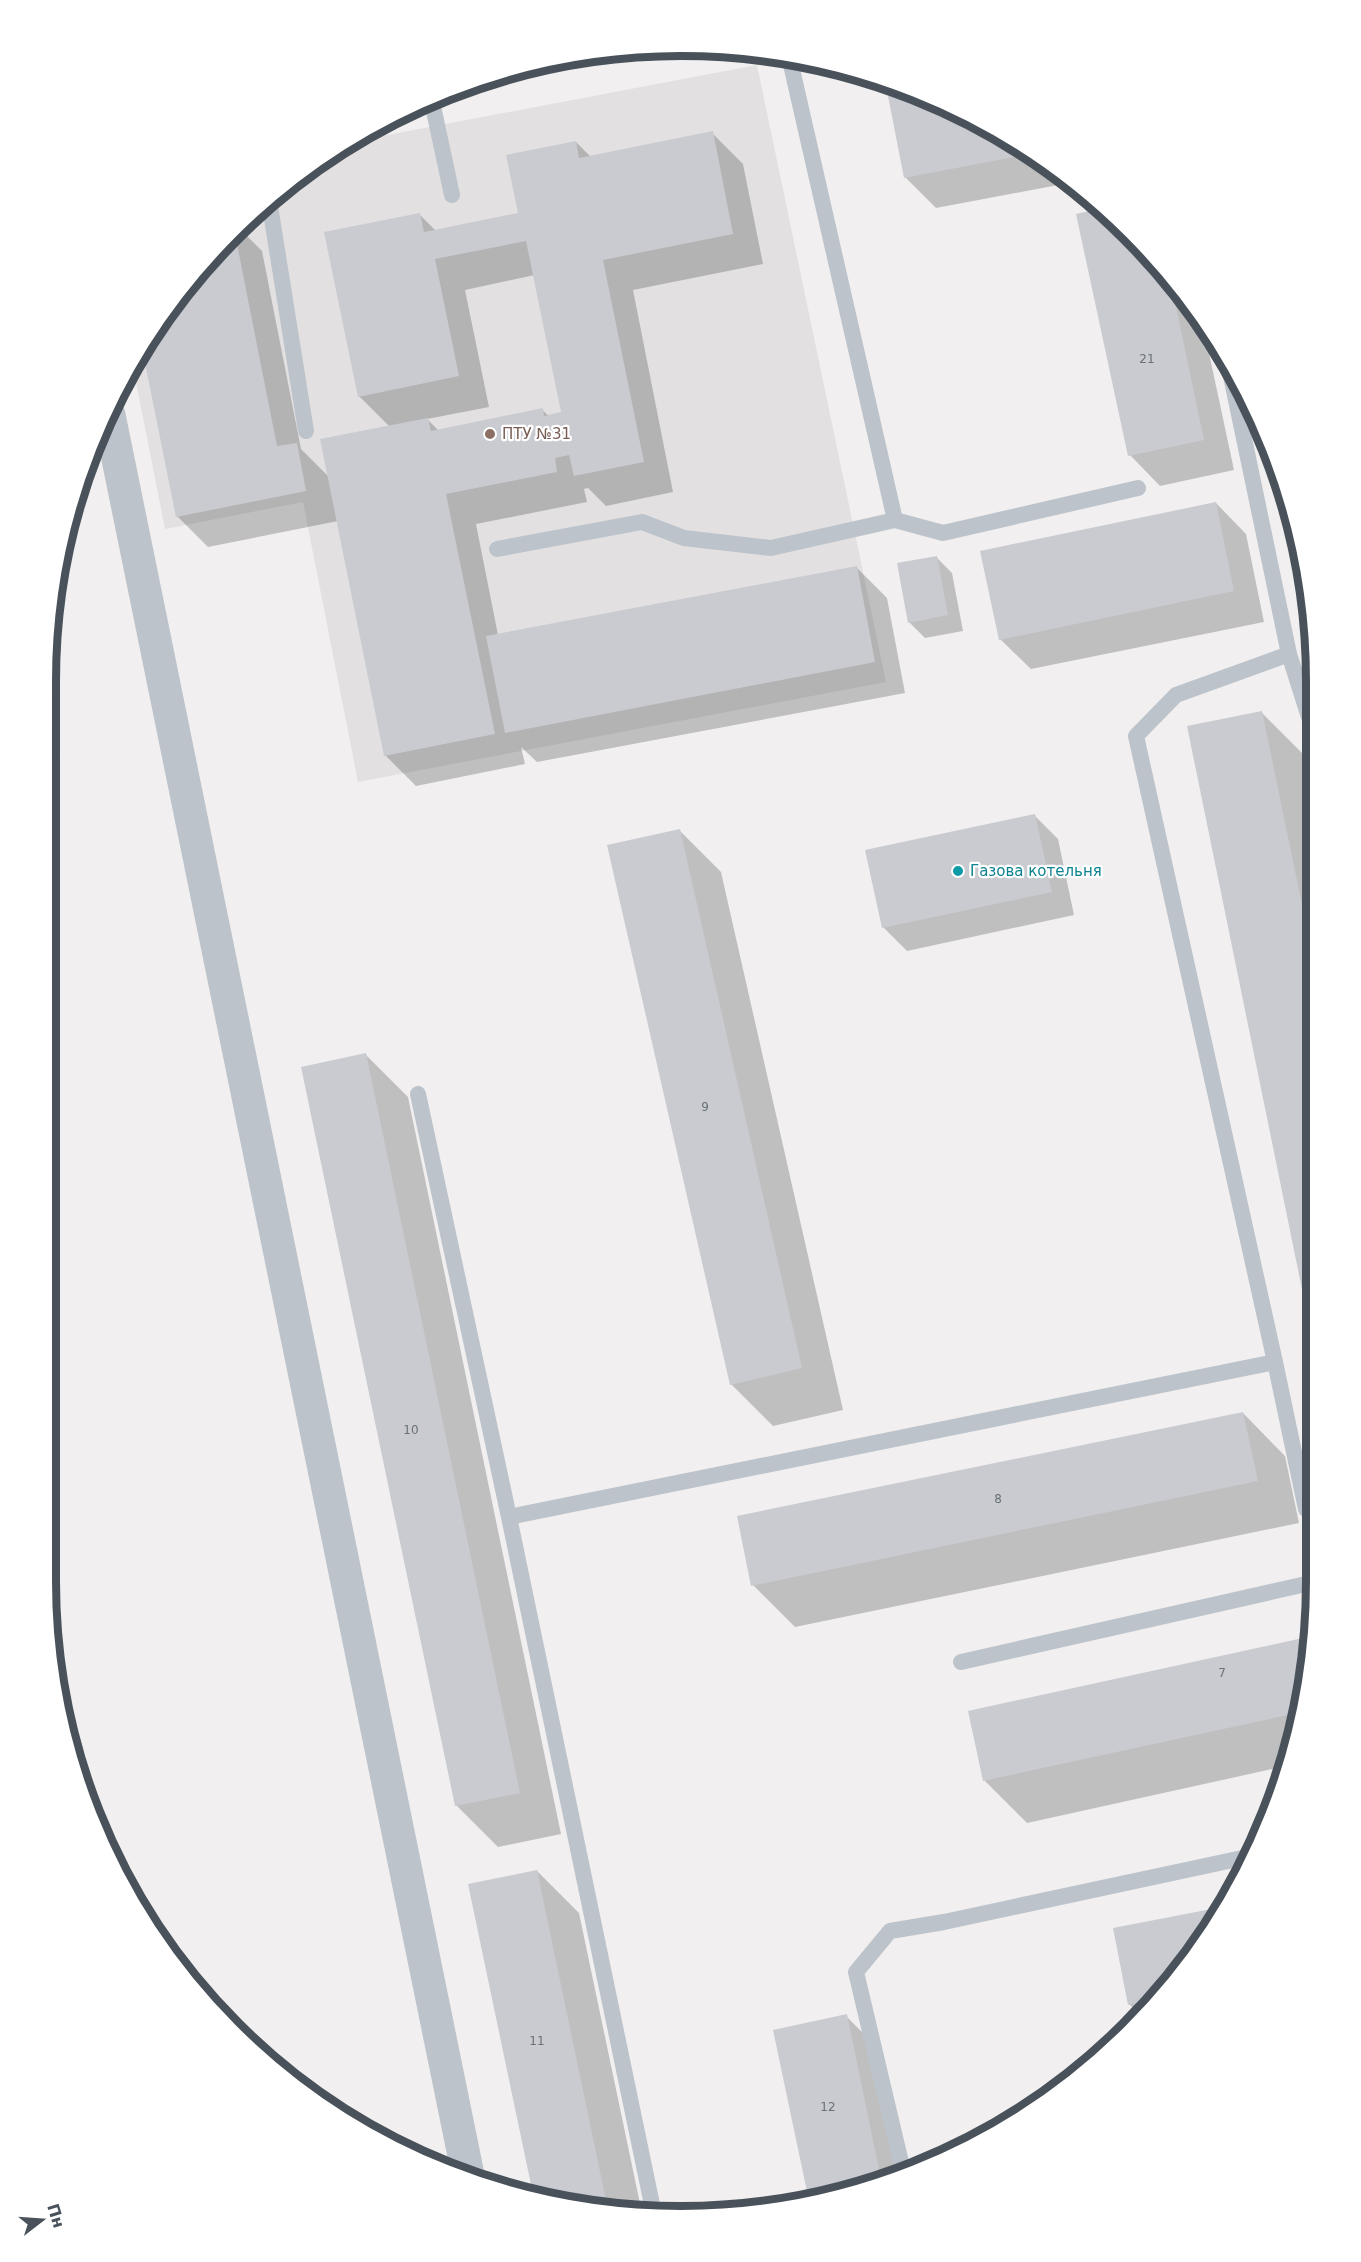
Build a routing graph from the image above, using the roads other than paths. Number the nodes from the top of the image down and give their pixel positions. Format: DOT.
graph roads {
  1 [pos="791,66"];
  2 [pos="433,107"];
  3 [pos="452,195"];
  4 [pos="270,209"];
  5 [pos="1234,391"];
  6 [pos="111,424"];
  7 [pos="306,430"];
  8 [pos="1138,488"];
  9 [pos="895,520"];
  10 [pos="496,549"];
  11 [pos="1289,654"];
  12 [pos="1306,708"];
  13 [pos="418,1094"];
  14 [pos="1275,1362"];
  15 [pos="1306,1509"];
  16 [pos="509,1517"];
  17 [pos="1306,1584"];
  18 [pos="961,1662"];
  19 [pos="1241,1858"];
  20 [pos="902,2166"];
  21 [pos="467,2168"];
  22 [pos="652,2205"];
  1 -- 9 [label="lane"];
  2 -- 3 [label="lane"];
  4 -- 7 [label="lane"];
  5 -- 11 [label="lane"];
  6 -- 21 [label="street"];
  8 -- 9 [label="lane"];
  9 -- 10 [label="lane"];
  11 -- 12 [label="lane"];
  11 -- 14 [label="lane"];
  13 -- 16 [label="lane"];
  14 -- 15 [label="lane"];
  14 -- 16 [label="lane"];
  16 -- 22 [label="lane"];
  17 -- 18 [label="lane"];
  19 -- 20 [label="lane"];
}
